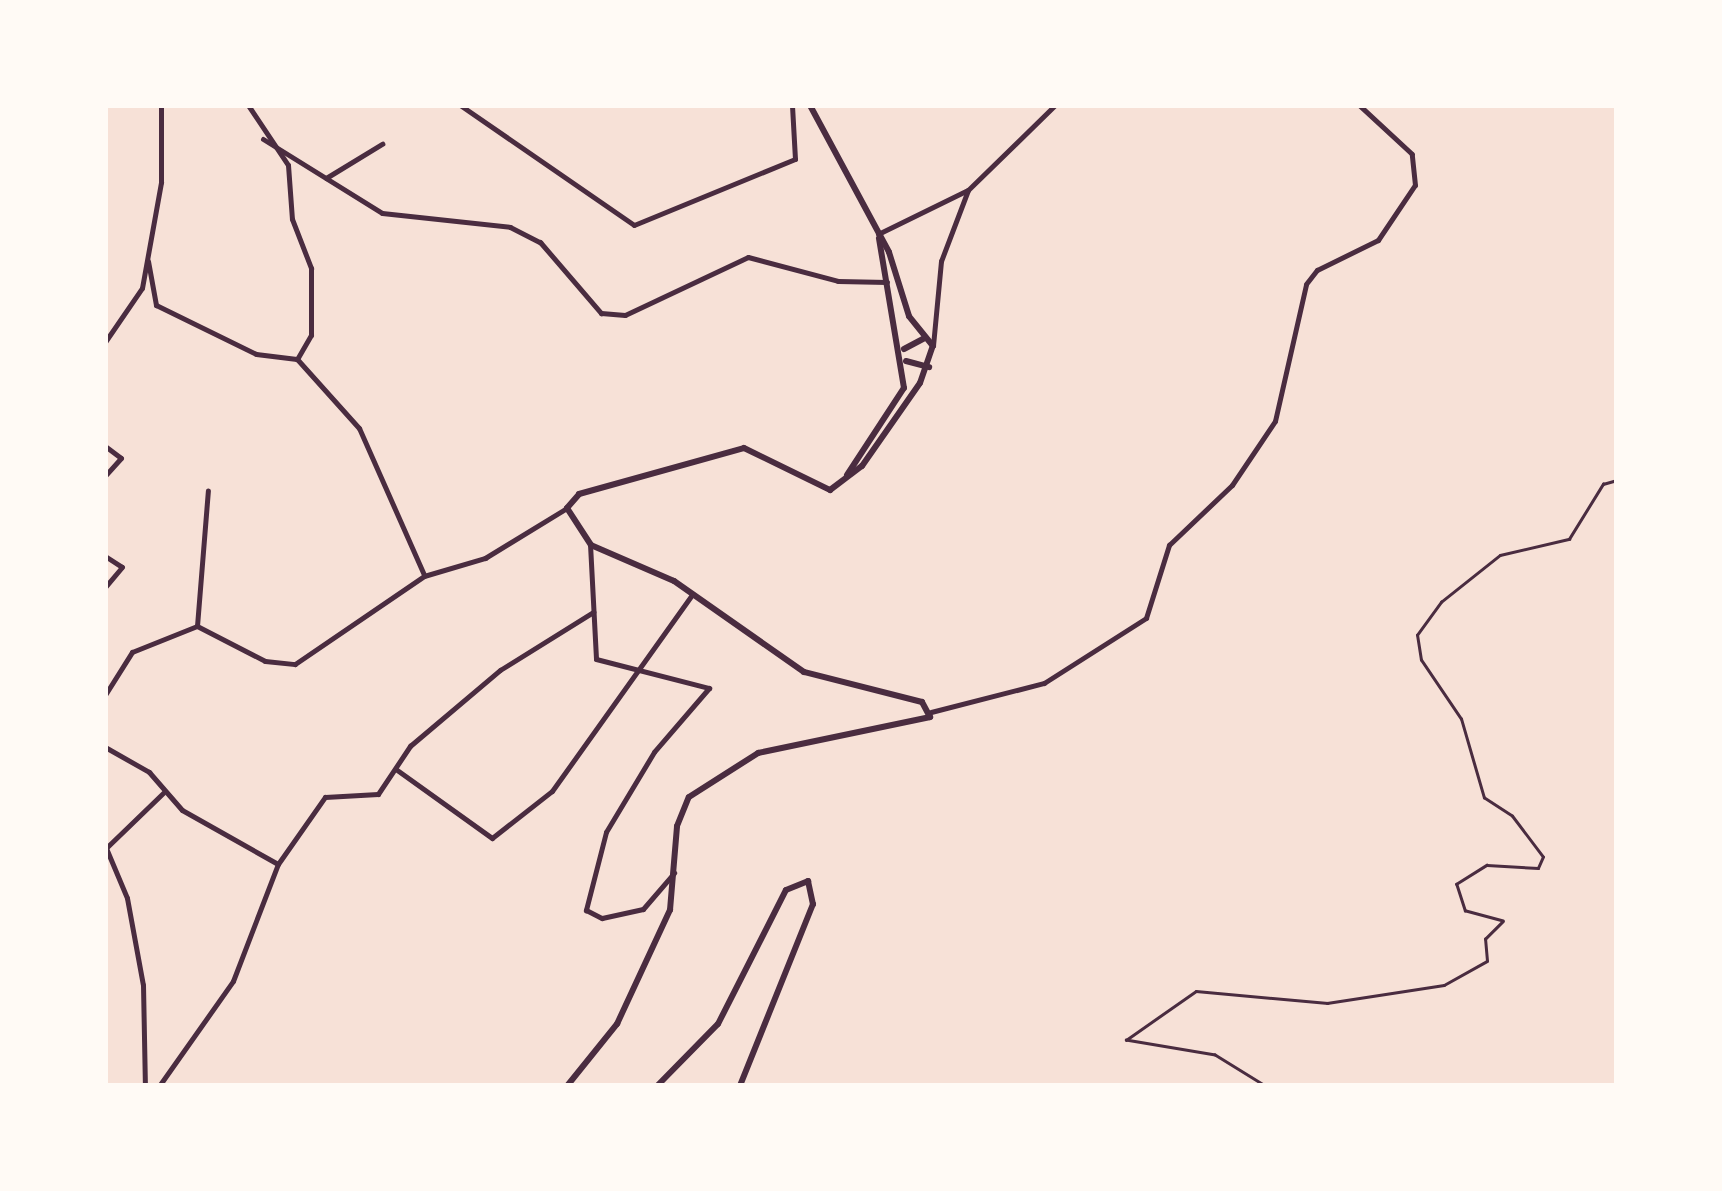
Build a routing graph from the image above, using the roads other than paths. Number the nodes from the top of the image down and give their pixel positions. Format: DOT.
graph roads {
  1 [pos="161,105"];
  2 [pos="248,105"];
  3 [pos="460,105"];
  4 [pos="792,105"];
  5 [pos="810,105"];
  6 [pos="1055,105"];
  7 [pos="1359,105"];
  8 [pos="263,138"];
  9 [pos="382,144"];
  10 [pos="326,178"];
  11 [pos="968,190"];
  12 [pos="878,234"];
  13 [pos="148,261"];
  14 [pos="889,282"];
  15 [pos="926,338"];
  16 [pos="105,342"];
  17 [pos="933,346"];
  18 [pos="904,356"];
  19 [pos="297,359"];
  20 [pos="929,367"];
  21 [pos="105,446"];
  22 [pos="105,476"];
  23 [pos="844,480"];
  24 [pos="208,490"];
  25 [pos="567,508"];
  26 [pos="590,544"];
  27 [pos="105,556"];
  28 [pos="424,576"];
  29 [pos="105,587"];
  30 [pos="693,594"];
  31 [pos="592,612"];
  32 [pos="197,626"];
  33 [pos="640,669"];
  34 [pos="105,694"];
  35 [pos="931,712"];
  36 [pos="105,747"];
  37 [pos="397,770"];
  38 [pos="163,793"];
  39 [pos="106,848"];
  40 [pos="278,864"];
  41 [pos="674,873"];
  42 [pos="144,1086"];
  43 [pos="159,1086"];
  44 [pos="567,1086"];
  45 [pos="658,1086"];
  46 [pos="740,1086"];
  1 -- 13 [label="street"];
  2 -- 8 [label="street"];
  3 -- 4 [label="street"];
  5 -- 12 [label="street"];
  6 -- 11 [label="street"];
  7 -- 35 [label="street"];
  8 -- 10 [label="street"];
  8 -- 19 [label="street"];
  9 -- 10 [label="street"];
  10 -- 14 [label="street"];
  11 -- 12 [label="street"];
  11 -- 17 [label="street"];
  12 -- 14 [label="street"];
  12 -- 15 [label="street"];
  13 -- 16 [label="street"];
  13 -- 19 [label="street"];
  14 -- 18 [label="street"];
  15 -- 17 [label="street"];
  15 -- 18 [label="street"];
  17 -- 20 [label="street"];
  18 -- 20 [label="street"];
  18 -- 23 [label="street"];
  19 -- 28 [label="street"];
  20 -- 23 [label="street"];
  21 -- 22 [label="street"];
  23 -- 25 [label="street"];
  24 -- 32 [label="street"];
  25 -- 26 [label="street"];
  25 -- 28 [label="street"];
  26 -- 30 [label="street"];
  26 -- 31 [label="street"];
  27 -- 29 [label="street"];
  28 -- 32 [label="street"];
  30 -- 33 [label="street"];
  30 -- 35 [label="street"];
  31 -- 33 [label="street"];
  31 -- 37 [label="street"];
  32 -- 34 [label="street"];
  33 -- 37 [label="street"];
  33 -- 41 [label="street"];
  35 -- 41 [label="street"];
  36 -- 38 [label="street"];
  37 -- 40 [label="street"];
  38 -- 39 [label="street"];
  38 -- 40 [label="street"];
  39 -- 42 [label="street"];
  40 -- 43 [label="street"];
  41 -- 44 [label="street"];
  45 -- 46 [label="street"];
}
